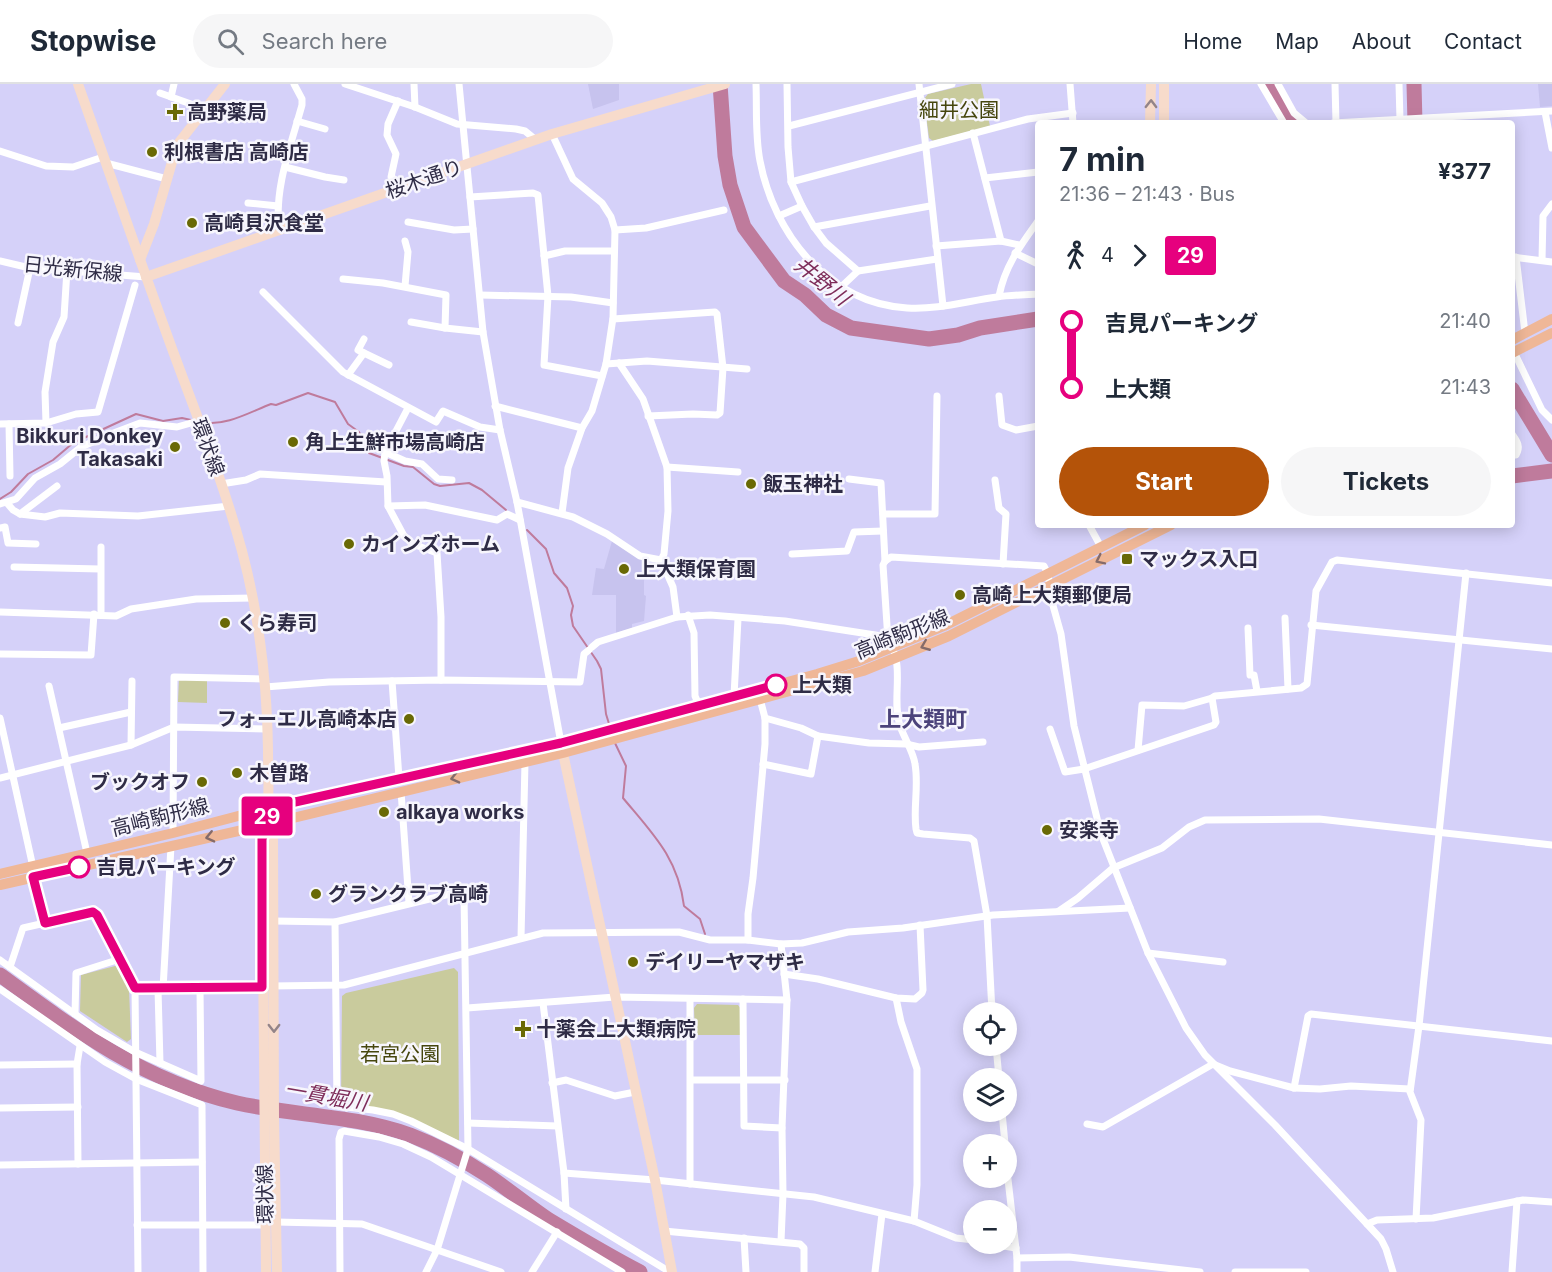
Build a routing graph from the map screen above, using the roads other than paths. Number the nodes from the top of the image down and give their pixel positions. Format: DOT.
graph roads {
  1 [pos="78,84"];
  2 [pos="174,84"];
  3 [pos="225,84"];
  4 [pos="294,84"];
  5 [pos="345,84"];
  6 [pos="414,84"];
  7 [pos="459,84"];
  8 [pos="724,84"];
  9 [pos="756,84"];
  10 [pos="787,84"];
  11 [pos="919,84"];
  12 [pos="952,84"];
  13 [pos="1070,84"];
  14 [pos="1151,84"];
  15 [pos="1164,84"];
  16 [pos="1261,84"];
  17 [pos="1278,84"];
  18 [pos="1335,84"];
  19 [pos="1399,84"];
  20 [pos="160,93"];
  21 [pos="919,93"];
  22 [pos="171,97"];
  23 [pos="398,101"];
  24 [pos="415,107"];
  25 [pos="205,109"];
  26 [pos="1548,112"];
  27 [pos="1073,113"];
  28 [pos="1073,120"];
  29 [pos="1150,120"];
  30 [pos="1164,120"];
  31 [pos="1282,120"];
  32 [pos="1302,120"];
  33 [pos="1335,120"];
  34 [pos="1402,120"];
  35 [pos="297,121"];
  36 [pos="464,124"];
  37 [pos="789,126"];
  38 [pos="325,129"];
  39 [pos="973,133"];
  40 [pos="552,134"];
  41 [pos="536,140"];
  42 [pos="926,147"];
  43 [pos="1552,148"];
  44 [pos="0,151"];
  45 [pos="105,160"];
  46 [pos="468,164"];
  47 [pos="285,166"];
  48 [pos="1035,172"];
  49 [pos="985,178"];
  50 [pos="167,179"];
  51 [pos="344,180"];
  52 [pos="791,182"];
  53 [pos="404,186"];
  54 [pos="471,197"];
  55 [pos="249,203"];
  56 [pos="1552,204"];
  57 [pos="278,206"];
  58 [pos="801,206"];
  59 [pos="930,206"];
  60 [pos="724,210"];
  61 [pos="779,216"];
  62 [pos="408,222"];
  63 [pos="1035,225"];
  64 [pos="814,227"];
  65 [pos="473,229"];
  66 [pos="279,230"];
  67 [pos="615,230"];
  68 [pos="1001,240"];
  69 [pos="405,241"];
  70 [pos="1019,245"];
  71 [pos="936,246"];
  72 [pos="613,251"];
  73 [pos="1015,253"];
  74 [pos="544,256"];
  75 [pos="1515,257"];
  76 [pos="937,259"];
  77 [pos="140,260"];
  78 [pos="1542,260"];
  79 [pos="0,261"];
  80 [pos="1552,262"];
  81 [pos="1035,263"];
  82 [pos="1515,264"];
  83 [pos="30,268"];
  84 [pos="67,270"];
  85 [pos="858,271"];
  86 [pos="146,277"];
  87 [pos="343,279"];
  88 [pos="135,285"];
  89 [pos="405,286"];
  90 [pos="841,287"];
  91 [pos="263,292"];
  92 [pos="1035,294"];
  93 [pos="480,295"];
  94 [pos="548,296"];
  95 [pos="999,296"];
  96 [pos="614,303"];
  97 [pos="943,306"];
  98 [pos="613,319"];
  99 [pos="1552,319"];
  100 [pos="411,322"];
  101 [pos="18,323"];
  102 [pos="445,328"];
  103 [pos="483,332"];
  104 [pos="1525,333"];
  105 [pos="1552,333"];
  106 [pos="1515,338"];
  107 [pos="364,339"];
  108 [pos="1515,351"];
  109 [pos="364,353"];
  110 [pos="1515,356"];
  111 [pos="619,363"];
  112 [pos="606,364"];
  113 [pos="389,365"];
  114 [pos="723,368"];
  115 [pos="747,369"];
  116 [pos="348,375"];
  117 [pos="602,376"];
  118 [pos="937,396"];
  119 [pos="999,396"];
  120 [pos="495,406"];
  121 [pos="408,408"];
  122 [pos="648,416"];
  123 [pos="1552,420"];
  124 [pos="198,421"];
  125 [pos="46,423"];
  126 [pos="0,424"];
  127 [pos="9,424"];
  128 [pos="1035,427"];
  129 [pos="582,428"];
  130 [pos="500,430"];
  131 [pos="1515,438"];
  132 [pos="385,452"];
  133 [pos="1515,455"];
  134 [pos="667,467"];
  135 [pos="738,472"];
  136 [pos="10,476"];
  137 [pos="849,479"];
  138 [pos="452,480"];
  139 [pos="995,480"];
  140 [pos="386,482"];
  141 [pos="221,484"];
  142 [pos="57,486"];
  143 [pos="517,502"];
  144 [pos="4,504"];
  145 [pos="229,506"];
  146 [pos="388,506"];
  147 [pos="562,513"];
  148 [pos="20,514"];
  149 [pos="883,514"];
  150 [pos="520,520"];
  151 [pos="0,528"];
  152 [pos="1091,528"];
  153 [pos="1139,528"];
  154 [pos="1165,528"];
  155 [pos="883,531"];
  156 [pos="36,544"];
  157 [pos="101,547"];
  158 [pos="1101,547"];
  159 [pos="792,554"];
  160 [pos="661,560"];
  161 [pos="885,561"];
  162 [pos="1003,564"];
  163 [pos="14,567"];
  164 [pos="100,569"];
  165 [pos="1466,573"];
  166 [pos="1048,574"];
  167 [pos="1552,583"];
  168 [pos="1049,586"];
  169 [pos="253,598"];
  170 [pos="0,612"];
  171 [pos="97,614"];
  172 [pos="688,615"];
  173 [pos="676,617"];
  174 [pos="1286,618"];
  175 [pos="738,619"];
  176 [pos="1311,625"];
  177 [pos="1248,627"];
  178 [pos="888,636"];
  179 [pos="1461,639"];
  180 [pos="1552,649"];
  181 [pos="894,653"];
  182 [pos="0,654"];
  183 [pos="441,680"];
  184 [pos="132,681"];
  185 [pos="392,681"];
  186 [pos="549,682"];
  187 [pos="265,683"];
  188 [pos="49,686"];
  189 [pos="1288,689"];
  190 [pos="1257,691"];
  191 [pos="734,696"];
  192 [pos="1212,698"];
  193 [pos="760,699"];
  194 [pos="699,705"];
  195 [pos="131,712"];
  196 [pos="0,718"];
  197 [pos="765,718"];
  198 [pos="174,727"];
  199 [pos="59,728"];
  200 [pos="268,729"];
  201 [pos="1050,729"];
  202 [pos="818,736"];
  203 [pos="983,742"];
  204 [pos="906,744"];
  205 [pos="131,746"];
  206 [pos="562,748"];
  207 [pos="1138,750"];
  208 [pos="525,762"];
  209 [pos="67,763"];
  210 [pos="763,764"];
  211 [pos="1084,769"];
  212 [pos="13,775"];
  213 [pos="0,778"];
  214 [pos="399,778"];
  215 [pos="401,791"];
  216 [pos="268,808"];
  217 [pos="267,824"];
  218 [pos="173,833"];
  219 [pos="1440,833"];
  220 [pos="1552,845"];
  221 [pos="171,846"];
  222 [pos="87,853"];
  223 [pos="1113,868"];
  224 [pos="33,872"];
  225 [pos="0,874"];
  226 [pos="0,885"];
  227 [pos="409,903"];
  228 [pos="1130,908"];
  229 [pos="1059,911"];
  230 [pos="987,916"];
  231 [pos="273,921"];
  232 [pos="335,922"];
  233 [pos="45,923"];
  234 [pos="920,926"];
  235 [pos="601,933"];
  236 [pos="520,938"];
  237 [pos="748,940"];
  238 [pos="781,944"];
  239 [pos="1148,953"];
  240 [pos="465,954"];
  241 [pos="120,959"];
  242 [pos="0,960"];
  243 [pos="1223,962"];
  244 [pos="10,967"];
  245 [pos="784,974"];
  246 [pos="336,985"];
  247 [pos="262,987"];
  248 [pos="274,987"];
  249 [pos="135,988"];
  250 [pos="200,988"];
  251 [pos="161,989"];
  252 [pos="1,992"];
  253 [pos="615,998"];
  254 [pos="896,998"];
  255 [pos="690,999"];
  256 [pos="743,999"];
  257 [pos="788,1000"];
  258 [pos="992,1002"];
  259 [pos="543,1003"];
  260 [pos="466,1008"];
  261 [pos="75,1014"];
  262 [pos="1419,1026"];
  263 [pos="1552,1041"];
  264 [pos="80,1046"];
  265 [pos="135,1052"];
  266 [pos="160,1063"];
  267 [pos="77,1064"];
  268 [pos="1213,1064"];
  269 [pos="0,1065"];
  270 [pos="136,1078"];
  271 [pos="691,1080"];
  272 [pos="785,1080"];
  273 [pos="744,1081"];
  274 [pos="552,1083"];
  275 [pos="1294,1088"];
  276 [pos="1410,1089"];
  277 [pos="635,1092"];
  278 [pos="269,1099"];
  279 [pos="78,1107"];
  280 [pos="0,1108"];
  281 [pos="468,1123"];
  282 [pos="1087,1124"];
  283 [pos="557,1126"];
  284 [pos="782,1128"];
  285 [pos="468,1149"];
  286 [pos="202,1162"];
  287 [pos="137,1163"];
  288 [pos="78,1164"];
  289 [pos="0,1165"];
  290 [pos="564,1173"];
  291 [pos="460,1174"];
  292 [pos="655,1180"];
  293 [pos="690,1184"];
  294 [pos="783,1194"];
  295 [pos="1517,1202"];
  296 [pos="1552,1202"];
  297 [pos="566,1209"];
  298 [pos="882,1214"];
  299 [pos="1416,1219"];
  300 [pos="914,1221"];
  301 [pos="339,1222"];
  302 [pos="271,1224"];
  303 [pos="1368,1224"];
  304 [pos="137,1225"];
  305 [pos="202,1225"];
  306 [pos="664,1231"];
  307 [pos="556,1232"];
  308 [pos="744,1238"];
  309 [pos="963,1239"];
  310 [pos="781,1242"];
  311 [pos="437,1250"];
  312 [pos="1017,1254"];
  313 [pos="1017,1258"];
  314 [pos="1165,1270"];
  315 [pos="138,1272"];
  316 [pos="203,1272"];
  317 [pos="266,1272"];
  318 [pos="277,1272"];
  319 [pos="340,1272"];
  320 [pos="426,1272"];
  321 [pos="501,1272"];
  322 [pos="532,1272"];
  323 [pos="622,1272"];
  324 [pos="671,1272"];
  325 [pos="746,1272"];
  326 [pos="804,1272"];
  327 [pos="875,1272"];
  328 [pos="1017,1272"];
  329 [pos="1200,1272"];
  330 [pos="1235,1272"];
  331 [pos="1306,1272"];
  332 [pos="1393,1272"];
  333 [pos="1512,1272"];
  1 -- 45 [label="street, 環状線"];
  2 -- 22 [label="street"];
  3 -- 25 [label="street"];
  4 -- 35 [label="street"];
  5 -- 23 [label="street"];
  6 -- 24 [label="street"];
  7 -- 36 [label="street"];
  8 -- 40 [label="street, 桜木通り"];
  9 -- 61 [label="street"];
  10 -- 37 [label="street"];
  11 -- 21 [label="street"];
  12 -- 21 [label="street"];
  13 -- 27 [label="street"];
  29 -- 14 [label="street, one-way"];
  15 -- 30 [label="street"];
  16 -- 31 [label="street"];
  17 -- 32 [label="street"];
  18 -- 33 [label="street"];
  19 -- 34 [label="street"];
  20 -- 22 [label="street"];
  21 -- 37 [label="street"];
  21 -- 42 [label="street"];
  22 -- 25 [label="street"];
  23 -- 24 [label="street"];
  23 -- 53 [label="street"];
  24 -- 36 [label="street"];
  25 -- 50 [label="street"];
  26 -- 34 [label="street"];
  26 -- 43 [label="street"];
  27 -- 28 [label="street"];
  27 -- 39 [label="street"];
  35 -- 38 [label="street"];
  35 -- 47 [label="street"];
  36 -- 41 [label="street"];
  36 -- 46 [label="street"];
  37 -- 52 [label="street"];
  39 -- 42 [label="street"];
  39 -- 49 [label="street"];
  40 -- 41 [label="street, 桜木通り"];
  40 -- 67 [label="street"];
  41 -- 46 [label="street, 桜木通り"];
  42 -- 52 [label="street"];
  42 -- 59 [label="street"];
  44 -- 45 [label="street"];
  45 -- 50 [label="street"];
  45 -- 77 [label="street, 環状線"];
  46 -- 53 [label="street, 桜木通り"];
  46 -- 54 [label="street"];
  47 -- 51 [label="street"];
  47 -- 57 [label="street"];
  48 -- 49 [label="street"];
  49 -- 68 [label="street"];
  50 -- 77 [label="street"];
  52 -- 58 [label="street"];
  53 -- 66 [label="street, 桜木通り"];
  54 -- 65 [label="street"];
  54 -- 74 [label="street"];
  55 -- 57 [label="street"];
  56 -- 78 [label="street"];
  57 -- 66 [label="street"];
  58 -- 61 [label="street"];
  58 -- 64 [label="street"];
  59 -- 64 [label="street"];
  59 -- 71 [label="street"];
  60 -- 67 [label="street"];
  61 -- 90 [label="street"];
  62 -- 65 [label="street"];
  63 -- 70 [label="street"];
  64 -- 85 [label="street"];
  65 -- 93 [label="street"];
  66 -- 86 [label="street, 桜木通り"];
  67 -- 72 [label="street"];
  68 -- 70 [label="street"];
  68 -- 71 [label="street"];
  69 -- 89 [label="street"];
  70 -- 73 [label="street"];
  71 -- 76 [label="street"];
  72 -- 74 [label="street"];
  72 -- 96 [label="street"];
  73 -- 81 [label="street"];
  73 -- 95 [label="street"];
  74 -- 94 [label="street"];
  75 -- 78 [label="street"];
  76 -- 85 [label="street"];
  76 -- 97 [label="street"];
  77 -- 86 [label="street, 環状線"];
  78 -- 80 [label="street"];
  79 -- 83 [label="street, 日光新保線"];
  82 -- 104 [label="street"];
  83 -- 84 [label="street, 日光新保線"];
  83 -- 101 [label="street"];
  84 -- 86 [label="street, 日光新保線"];
  84 -- 125 [label="street"];
  85 -- 90 [label="street"];
  86 -- 124 [label="street, 環状線"];
  87 -- 89 [label="street"];
  88 -- 125 [label="street"];
  89 -- 102 [label="street"];
  90 -- 97 [label="street"];
  91 -- 116 [label="street"];
  92 -- 95 [label="street"];
  93 -- 94 [label="street"];
  93 -- 103 [label="street"];
  94 -- 96 [label="street"];
  94 -- 117 [label="street"];
  95 -- 97 [label="street"];
  96 -- 98 [label="street"];
  98 -- 112 [label="street"];
  98 -- 114 [label="street"];
  99 -- 104 [label="main road"];
  100 -- 102 [label="street"];
  102 -- 103 [label="street"];
  103 -- 120 [label="street"];
  104 -- 106 [label="main road"];
  105 -- 108 [label="main road"];
  107 -- 109 [label="street"];
  109 -- 113 [label="street"];
  109 -- 116 [label="street"];
  110 -- 123 [label="street"];
  111 -- 112 [label="street"];
  111 -- 114 [label="street"];
  111 -- 122 [label="street"];
  112 -- 117 [label="street"];
  114 -- 115 [label="street"];
  114 -- 122 [label="street"];
  116 -- 121 [label="street"];
  117 -- 129 [label="street"];
  118 -- 149 [label="street"];
  119 -- 128 [label="street"];
  120 -- 129 [label="street"];
  120 -- 130 [label="street"];
  121 -- 130 [label="street"];
  121 -- 132 [label="street"];
  122 -- 134 [label="street"];
  124 -- 141 [label="street, 環状線"];
  124 -- 144 [label="street"];
  125 -- 127 [label="street"];
  126 -- 127 [label="street"];
  127 -- 136 [label="street"];
  129 -- 147 [label="street"];
  130 -- 143 [label="street"];
  131 -- 133 [label="street"];
  132 -- 138 [label="street"];
  132 -- 140 [label="street"];
  134 -- 135 [label="street"];
  134 -- 160 [label="street"];
  137 -- 149 [label="street"];
  139 -- 162 [label="street"];
  140 -- 141 [label="street"];
  140 -- 146 [label="street"];
  141 -- 145 [label="street, 環状線"];
  142 -- 148 [label="street"];
  143 -- 147 [label="street"];
  143 -- 150 [label="street"];
  144 -- 148 [label="street"];
  145 -- 148 [label="street"];
  145 -- 169 [label="street, 環状線"];
  146 -- 150 [label="street"];
  146 -- 183 [label="street"];
  147 -- 160 [label="street"];
  149 -- 155 [label="street"];
  150 -- 186 [label="street"];
  151 -- 156 [label="street"];
  152 -- 158 [label="street"];
  153 -- 158 [label="main road, 高崎駒形線"];
  154 -- 168 [label="main road, 高崎駒形線, one-way"];
  155 -- 159 [label="street"];
  155 -- 161 [label="street"];
  157 -- 164 [label="street"];
  158 -- 166 [label="main road, 高崎駒形線"];
  160 -- 173 [label="street"];
  161 -- 162 [label="street"];
  161 -- 178 [label="street"];
  162 -- 166 [label="street"];
  163 -- 164 [label="street"];
  164 -- 171 [label="street"];
  165 -- 167 [label="street"];
  165 -- 176 [label="street"];
  165 -- 179 [label="street"];
  166 -- 168 [label="street"];
  166 -- 181 [label="main road, 高崎駒形線"];
  168 -- 181 [label="main road, 高崎駒形線, one-way"];
  168 -- 211 [label="street"];
  169 -- 171 [label="street"];
  169 -- 187 [label="street, 環状線"];
  170 -- 171 [label="street"];
  171 -- 182 [label="street"];
  172 -- 173 [label="street"];
  172 -- 175 [label="street"];
  172 -- 194 [label="street"];
  173 -- 186 [label="street"];
  174 -- 189 [label="street"];
  175 -- 178 [label="street"];
  175 -- 191 [label="street"];
  176 -- 179 [label="street"];
  176 -- 189 [label="street"];
  177 -- 190 [label="street"];
  178 -- 181 [label="street"];
  179 -- 180 [label="street"];
  179 -- 219 [label="street"];
  181 -- 191 [label="main road, 高崎駒形線"];
  181 -- 193 [label="main road, 高崎駒形線"];
  181 -- 204 [label="street"];
  183 -- 185 [label="street"];
  183 -- 186 [label="street"];
  184 -- 195 [label="street"];
  185 -- 187 [label="street"];
  185 -- 214 [label="street"];
  186 -- 206 [label="street"];
  187 -- 198 [label="street"];
  187 -- 200 [label="street, 環状線"];
  188 -- 199 [label="street"];
  189 -- 190 [label="street"];
  190 -- 192 [label="street"];
  191 -- 194 [label="main road, 高崎駒形線"];
  192 -- 207 [label="street"];
  192 -- 207 [label="street"];
  193 -- 197 [label="street"];
  193 -- 206 [label="main road, 高崎駒形線"];
  194 -- 206 [label="main road, 高崎駒形線"];
  195 -- 199 [label="street"];
  195 -- 205 [label="street"];
  196 -- 212 [label="street"];
  197 -- 202 [label="street"];
  197 -- 210 [label="street"];
  198 -- 200 [label="street"];
  198 -- 205 [label="street"];
  198 -- 218 [label="street"];
  199 -- 209 [label="street"];
  200 -- 216 [label="street, 環状線"];
  201 -- 211 [label="street"];
  202 -- 204 [label="street"];
  202 -- 210 [label="street"];
  203 -- 204 [label="street"];
  204 -- 230 [label="street"];
  205 -- 209 [label="street"];
  206 -- 208 [label="main road, 高崎駒形線"];
  206 -- 214 [label="main road, 高崎駒形線"];
  206 -- 235 [label="street"];
  207 -- 211 [label="street"];
  208 -- 215 [label="main road, 高崎駒形線, one-way"];
  208 -- 236 [label="street"];
  209 -- 212 [label="street"];
  209 -- 222 [label="street"];
  210 -- 237 [label="street"];
  211 -- 223 [label="street"];
  212 -- 213 [label="street"];
  212 -- 224 [label="street"];
  214 -- 216 [label="main road, 高崎駒形線"];
  215 -- 217 [label="main road, 高崎駒形線"];
  215 -- 227 [label="street"];
  216 -- 217 [label="street, 環状線"];
  216 -- 218 [label="main road, 高崎駒形線"];
  217 -- 221 [label="main road, 高崎駒形線, one-way"];
  217 -- 231 [label="street, 環状線"];
  217 -- 247 [label="street, 環状線"];
  218 -- 222 [label="main road, 高崎駒形線"];
  219 -- 220 [label="street"];
  219 -- 223 [label="street"];
  219 -- 262 [label="street"];
  221 -- 224 [label="main road, 高崎駒形線"];
  221 -- 251 [label="street"];
  222 -- 224 [label="main road, 高崎駒形線"];
  223 -- 228 [label="street"];
  223 -- 229 [label="street"];
  224 -- 225 [label="main road, 高崎駒形線"];
  224 -- 226 [label="main road, 高崎駒形線"];
  224 -- 233 [label="street"];
  227 -- 232 [label="street"];
  227 -- 240 [label="street"];
  228 -- 229 [label="street"];
  228 -- 239 [label="street"];
  229 -- 230 [label="street"];
  230 -- 234 [label="street"];
  230 -- 258 [label="street"];
  231 -- 232 [label="street"];
  231 -- 248 [label="street, 環状線"];
  232 -- 246 [label="street"];
  233 -- 241 [label="street"];
  233 -- 244 [label="street"];
  234 -- 238 [label="street"];
  234 -- 254 [label="street"];
  235 -- 236 [label="street"];
  235 -- 237 [label="street"];
  235 -- 253 [label="street"];
  236 -- 240 [label="street"];
  237 -- 238 [label="street"];
  238 -- 245 [label="street"];
  239 -- 243 [label="street"];
  239 -- 268 [label="street"];
  240 -- 246 [label="street"];
  240 -- 260 [label="street"];
  241 -- 249 [label="street"];
  241 -- 261 [label="street"];
  242 -- 244 [label="street"];
  244 -- 261 [label="street"];
  245 -- 254 [label="street"];
  245 -- 257 [label="street"];
  246 -- 248 [label="street"];
  246 -- 285 [label="street"];
  247 -- 248 [label="street"];
  247 -- 250 [label="street"];
  247 -- 278 [label="street, 環状線"];
  248 -- 278 [label="street, 環状線, one-way"];
  249 -- 251 [label="street"];
  249 -- 265 [label="street"];
  250 -- 251 [label="street"];
  250 -- 266 [label="street"];
  251 -- 266 [label="street"];
  252 -- 264 [label="street"];
  253 -- 255 [label="street"];
  253 -- 259 [label="street"];
  253 -- 277 [label="street"];
  254 -- 300 [label="street"];
  255 -- 256 [label="street"];
  255 -- 271 [label="street"];
  256 -- 257 [label="street"];
  256 -- 273 [label="street"];
  257 -- 272 [label="street"];
  259 -- 260 [label="street"];
  259 -- 274 [label="street"];
  260 -- 281 [label="street"];
  261 -- 265 [label="street"];
  262 -- 263 [label="street"];
  262 -- 275 [label="street"];
  262 -- 276 [label="street"];
  264 -- 267 [label="street"];
  264 -- 270 [label="street"];
  265 -- 266 [label="street"];
  265 -- 270 [label="street"];
  267 -- 269 [label="street"];
  267 -- 279 [label="street"];
  268 -- 275 [label="street"];
  268 -- 282 [label="street"];
  268 -- 303 [label="street"];
  270 -- 286 [label="street"];
  270 -- 287 [label="street"];
  271 -- 273 [label="street"];
  271 -- 293 [label="street"];
  272 -- 273 [label="street"];
  272 -- 284 [label="street"];
  273 -- 284 [label="street"];
  274 -- 277 [label="street"];
  274 -- 283 [label="street"];
  275 -- 276 [label="street"];
  276 -- 299 [label="street"];
  277 -- 292 [label="street"];
  278 -- 302 [label="street, 環状線"];
  279 -- 280 [label="street"];
  279 -- 288 [label="street"];
  281 -- 283 [label="street"];
  281 -- 285 [label="street"];
  283 -- 290 [label="street"];
  284 -- 294 [label="street"];
  285 -- 291 [label="street"];
  285 -- 297 [label="street"];
  286 -- 287 [label="street"];
  286 -- 305 [label="street"];
  287 -- 288 [label="street"];
  287 -- 304 [label="street"];
  288 -- 289 [label="street"];
  290 -- 292 [label="street"];
  290 -- 297 [label="street"];
  291 -- 301 [label="street"];
  291 -- 307 [label="street"];
  291 -- 311 [label="street"];
  292 -- 293 [label="street"];
  292 -- 306 [label="street"];
  293 -- 294 [label="street"];
  294 -- 298 [label="street"];
  294 -- 310 [label="street"];
  295 -- 296 [label="street"];
  295 -- 299 [label="street"];
  295 -- 333 [label="street"];
  297 -- 324 [label="street"];
  298 -- 300 [label="street"];
  298 -- 327 [label="street"];
  299 -- 303 [label="street"];
  300 -- 309 [label="street"];
  301 -- 302 [label="street"];
  301 -- 311 [label="street"];
  301 -- 319 [label="street"];
  302 -- 305 [label="street"];
  302 -- 317 [label="street, 環状線"];
  302 -- 318 [label="street, 環状線"];
  303 -- 332 [label="street"];
  304 -- 305 [label="street"];
  304 -- 315 [label="street"];
  305 -- 316 [label="street"];
  306 -- 308 [label="street"];
  306 -- 324 [label="street"];
  307 -- 322 [label="street"];
  307 -- 323 [label="street"];
  308 -- 310 [label="street"];
  308 -- 325 [label="street"];
  310 -- 326 [label="street"];
  311 -- 320 [label="street"];
  311 -- 321 [label="street"];
  312 -- 313 [label="street"];
  313 -- 314 [label="street"];
  313 -- 328 [label="street"];
  314 -- 329 [label="street"];
  330 -- 331 [label="street"];
}
